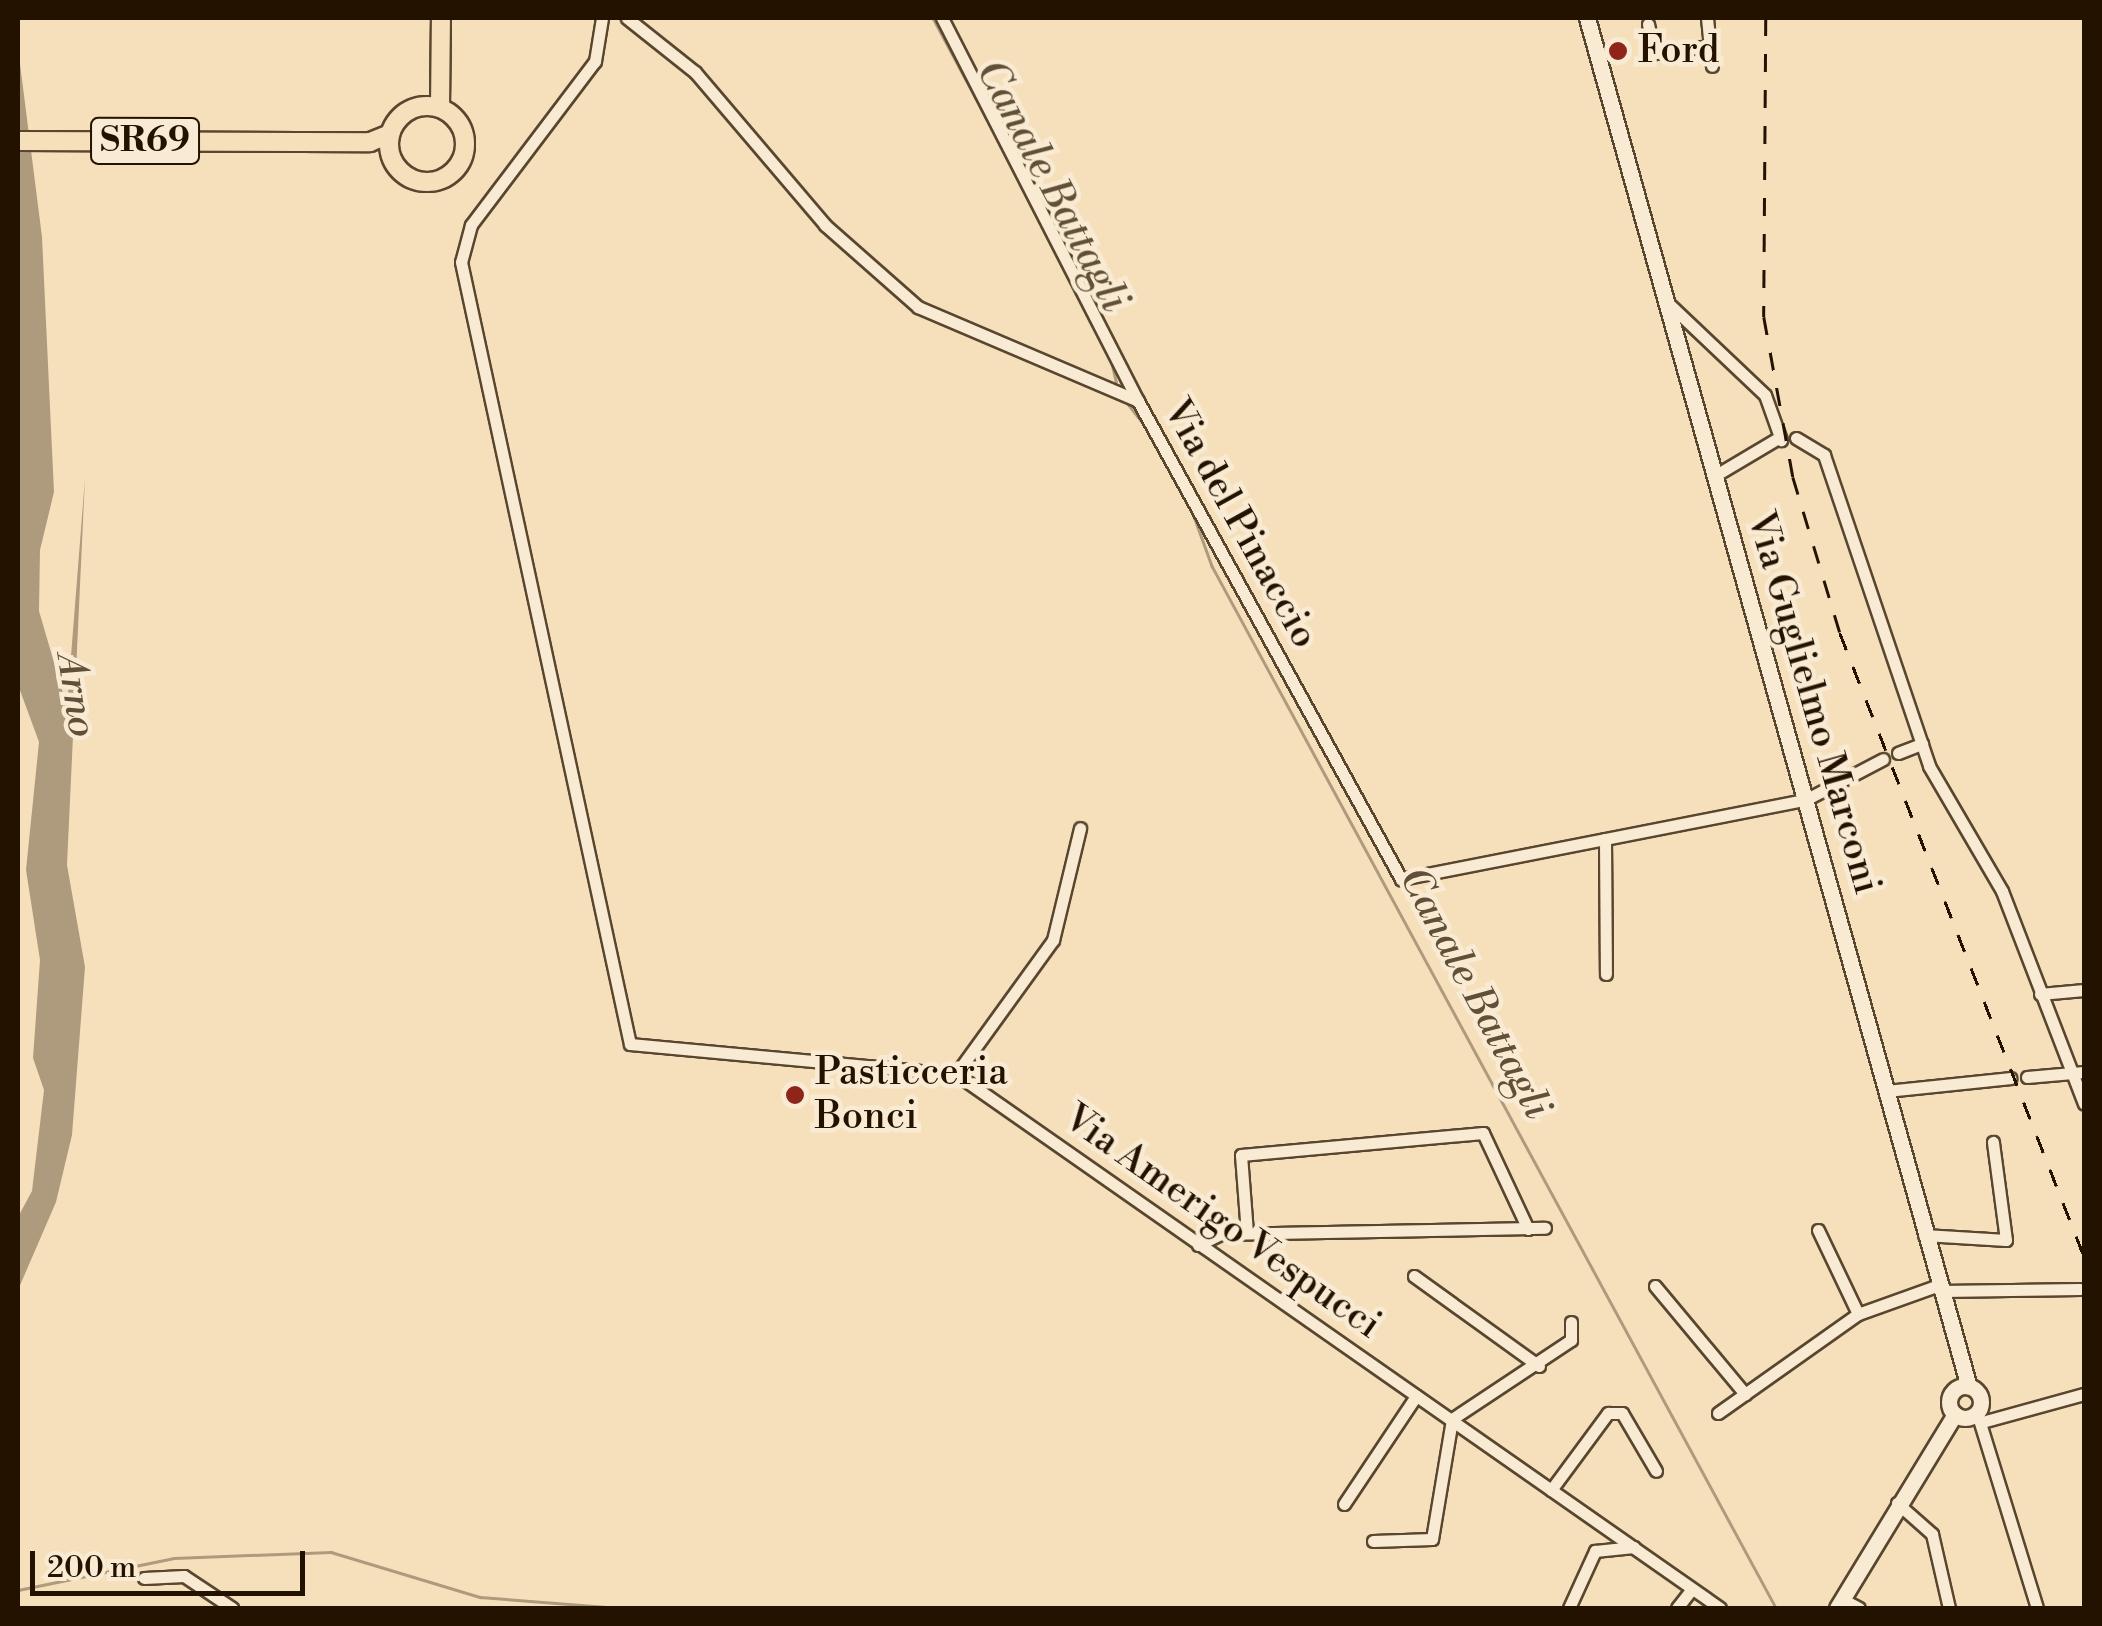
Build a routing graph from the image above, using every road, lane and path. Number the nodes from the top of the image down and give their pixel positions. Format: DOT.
graph roads {
  1 [pos="440,18"];
  2 [pos="602,18"];
  3 [pos="627,18"];
  4 [pos="942,18"];
  5 [pos="1587,18"];
  6 [pos="1707,18"];
  7 [pos="1648,24"];
  8 [pos="1710,46"];
  9 [pos="1712,66"];
  10 [pos="432,107"];
  11 [pos="390,134"];
  12 [pos="18,140"];
  13 [pos="370,142"];
  14 [pos="391,155"];
  15 [pos="1669,304"];
  16 [pos="1138,401"];
  17 [pos="1796,438"];
  18 [pos="1716,474"];
  19 [pos="1922,744"];
  20 [pos="1898,753"];
  21 [pos="1884,759"];
  22 [pos="1805,800"];
  23 [pos="1080,828"];
  24 [pos="1605,839"];
  25 [pos="1606,974"];
  26 [pos="2084,990"];
  27 [pos="2040,994"];
  28 [pos="2078,1073"];
  29 [pos="956,1074"];
  30 [pos="2026,1077"];
  31 [pos="2010,1078"];
  32 [pos="1887,1091"];
  33 [pos="2084,1104"];
  34 [pos="1993,1142"];
  35 [pos="1528,1228"];
  36 [pos="1546,1228"];
  37 [pos="1818,1230"];
  38 [pos="1247,1233"];
  39 [pos="1924,1234"];
  40 [pos="1198,1245"];
  41 [pos="1414,1276"];
  42 [pos="1655,1286"];
  43 [pos="1940,1288"];
  44 [pos="2080,1289"];
  45 [pos="1858,1314"];
  46 [pos="1570,1322"];
  47 [pos="1539,1366"];
  48 [pos="1969,1387"];
  49 [pos="1745,1394"];
  50 [pos="2084,1394"];
  51 [pos="1416,1396"];
  52 [pos="1718,1413"];
  53 [pos="1954,1414"];
  54 [pos="1979,1418"];
  55 [pos="1452,1420"];
  56 [pos="1656,1471"];
  57 [pos="1551,1490"];
  58 [pos="1344,1504"];
  59 [pos="1895,1507"];
  60 [pos="1373,1540"];
  61 [pos="1634,1546"];
  62 [pos="144,1578"];
  63 [pos="1692,1589"];
  64 [pos="1840,1604"];
  65 [pos="232,1608"];
  66 [pos="1569,1608"];
  67 [pos="1677,1608"];
  68 [pos="1720,1608"];
  69 [pos="1859,1608"];
  70 [pos="1948,1608"];
  71 [pos="2038,1608"];
  1 -- 10 [label="main road"];
  2 -- 29 [label="street, Via Amerigo Vespucci"];
  3 -- 16 [label="street, Via del Pinaccio"];
  4 -- 16 [label="street"];
  5 -- 15 [label="street, Via Guglielmo Marconi"];
  6 -- 8 [label="street"];
  7 -- 8 [label="street"];
  8 -- 9 [label="street"];
  10 -- 11 [label="main road"];
  10 -- 14 [label="main road"];
  11 -- 13 [label="main road"];
  11 -- 14 [label="main road"];
  12 -- 13 [label="main road, SR69"];
  13 -- 14 [label="main road"];
  15 -- 18 [label="street, Via Guglielmo Marconi"];
  15 -- 18 [label="street"];
  16 -- 24 [label="street, Via del Pinaccio"];
  17 -- 19 [label="street"];
  18 -- 22 [label="street, Via Guglielmo Marconi"];
  19 -- 20 [label="street"];
  19 -- 27 [label="street"];
  21 -- 22 [label="street"];
  22 -- 24 [label="street"];
  22 -- 32 [label="street, Via Guglielmo Marconi"];
  23 -- 29 [label="street"];
  24 -- 25 [label="street"];
  26 -- 27 [label="street"];
  27 -- 28 [label="street"];
  28 -- 30 [label="street"];
  28 -- 33 [label="street"];
  29 -- 40 [label="street, Via Amerigo Vespucci"];
  31 -- 32 [label="street"];
  32 -- 39 [label="street, Via Guglielmo Marconi"];
  34 -- 39 [label="street"];
  35 -- 36 [label="street"];
  35 -- 38 [label="street"];
  35 -- 38 [label="street"];
  37 -- 45 [label="street"];
  38 -- 40 [label="street"];
  39 -- 43 [label="street, Via Guglielmo Marconi"];
  40 -- 51 [label="street, Via Amerigo Vespucci"];
  41 -- 47 [label="street"];
  42 -- 49 [label="street"];
  43 -- 44 [label="street"];
  43 -- 45 [label="street"];
  43 -- 48 [label="street, Via Guglielmo Marconi"];
  45 -- 49 [label="street"];
  46 -- 47 [label="street"];
  47 -- 55 [label="street"];
  48 -- 53 [label="street"];
  48 -- 54 [label="street, Via Guglielmo Marconi"];
  49 -- 52 [label="street"];
  50 -- 54 [label="street"];
  51 -- 55 [label="street, Via Amerigo Vespucci"];
  51 -- 58 [label="street"];
  53 -- 54 [label="street"];
  53 -- 59 [label="street"];
  54 -- 71 [label="street"];
  55 -- 57 [label="street, Via Amerigo Vespucci"];
  55 -- 60 [label="street"];
  56 -- 57 [label="street"];
  57 -- 61 [label="street, Via Amerigo Vespucci"];
  59 -- 64 [label="street"];
  59 -- 70 [label="street"];
  61 -- 63 [label="street, Via Amerigo Vespucci"];
  61 -- 66 [label="street"];
  62 -- 65 [label="street"];
  63 -- 67 [label="street"];
  63 -- 68 [label="street, Via Amerigo Vespucci"];
  64 -- 69 [label="street"];
}
